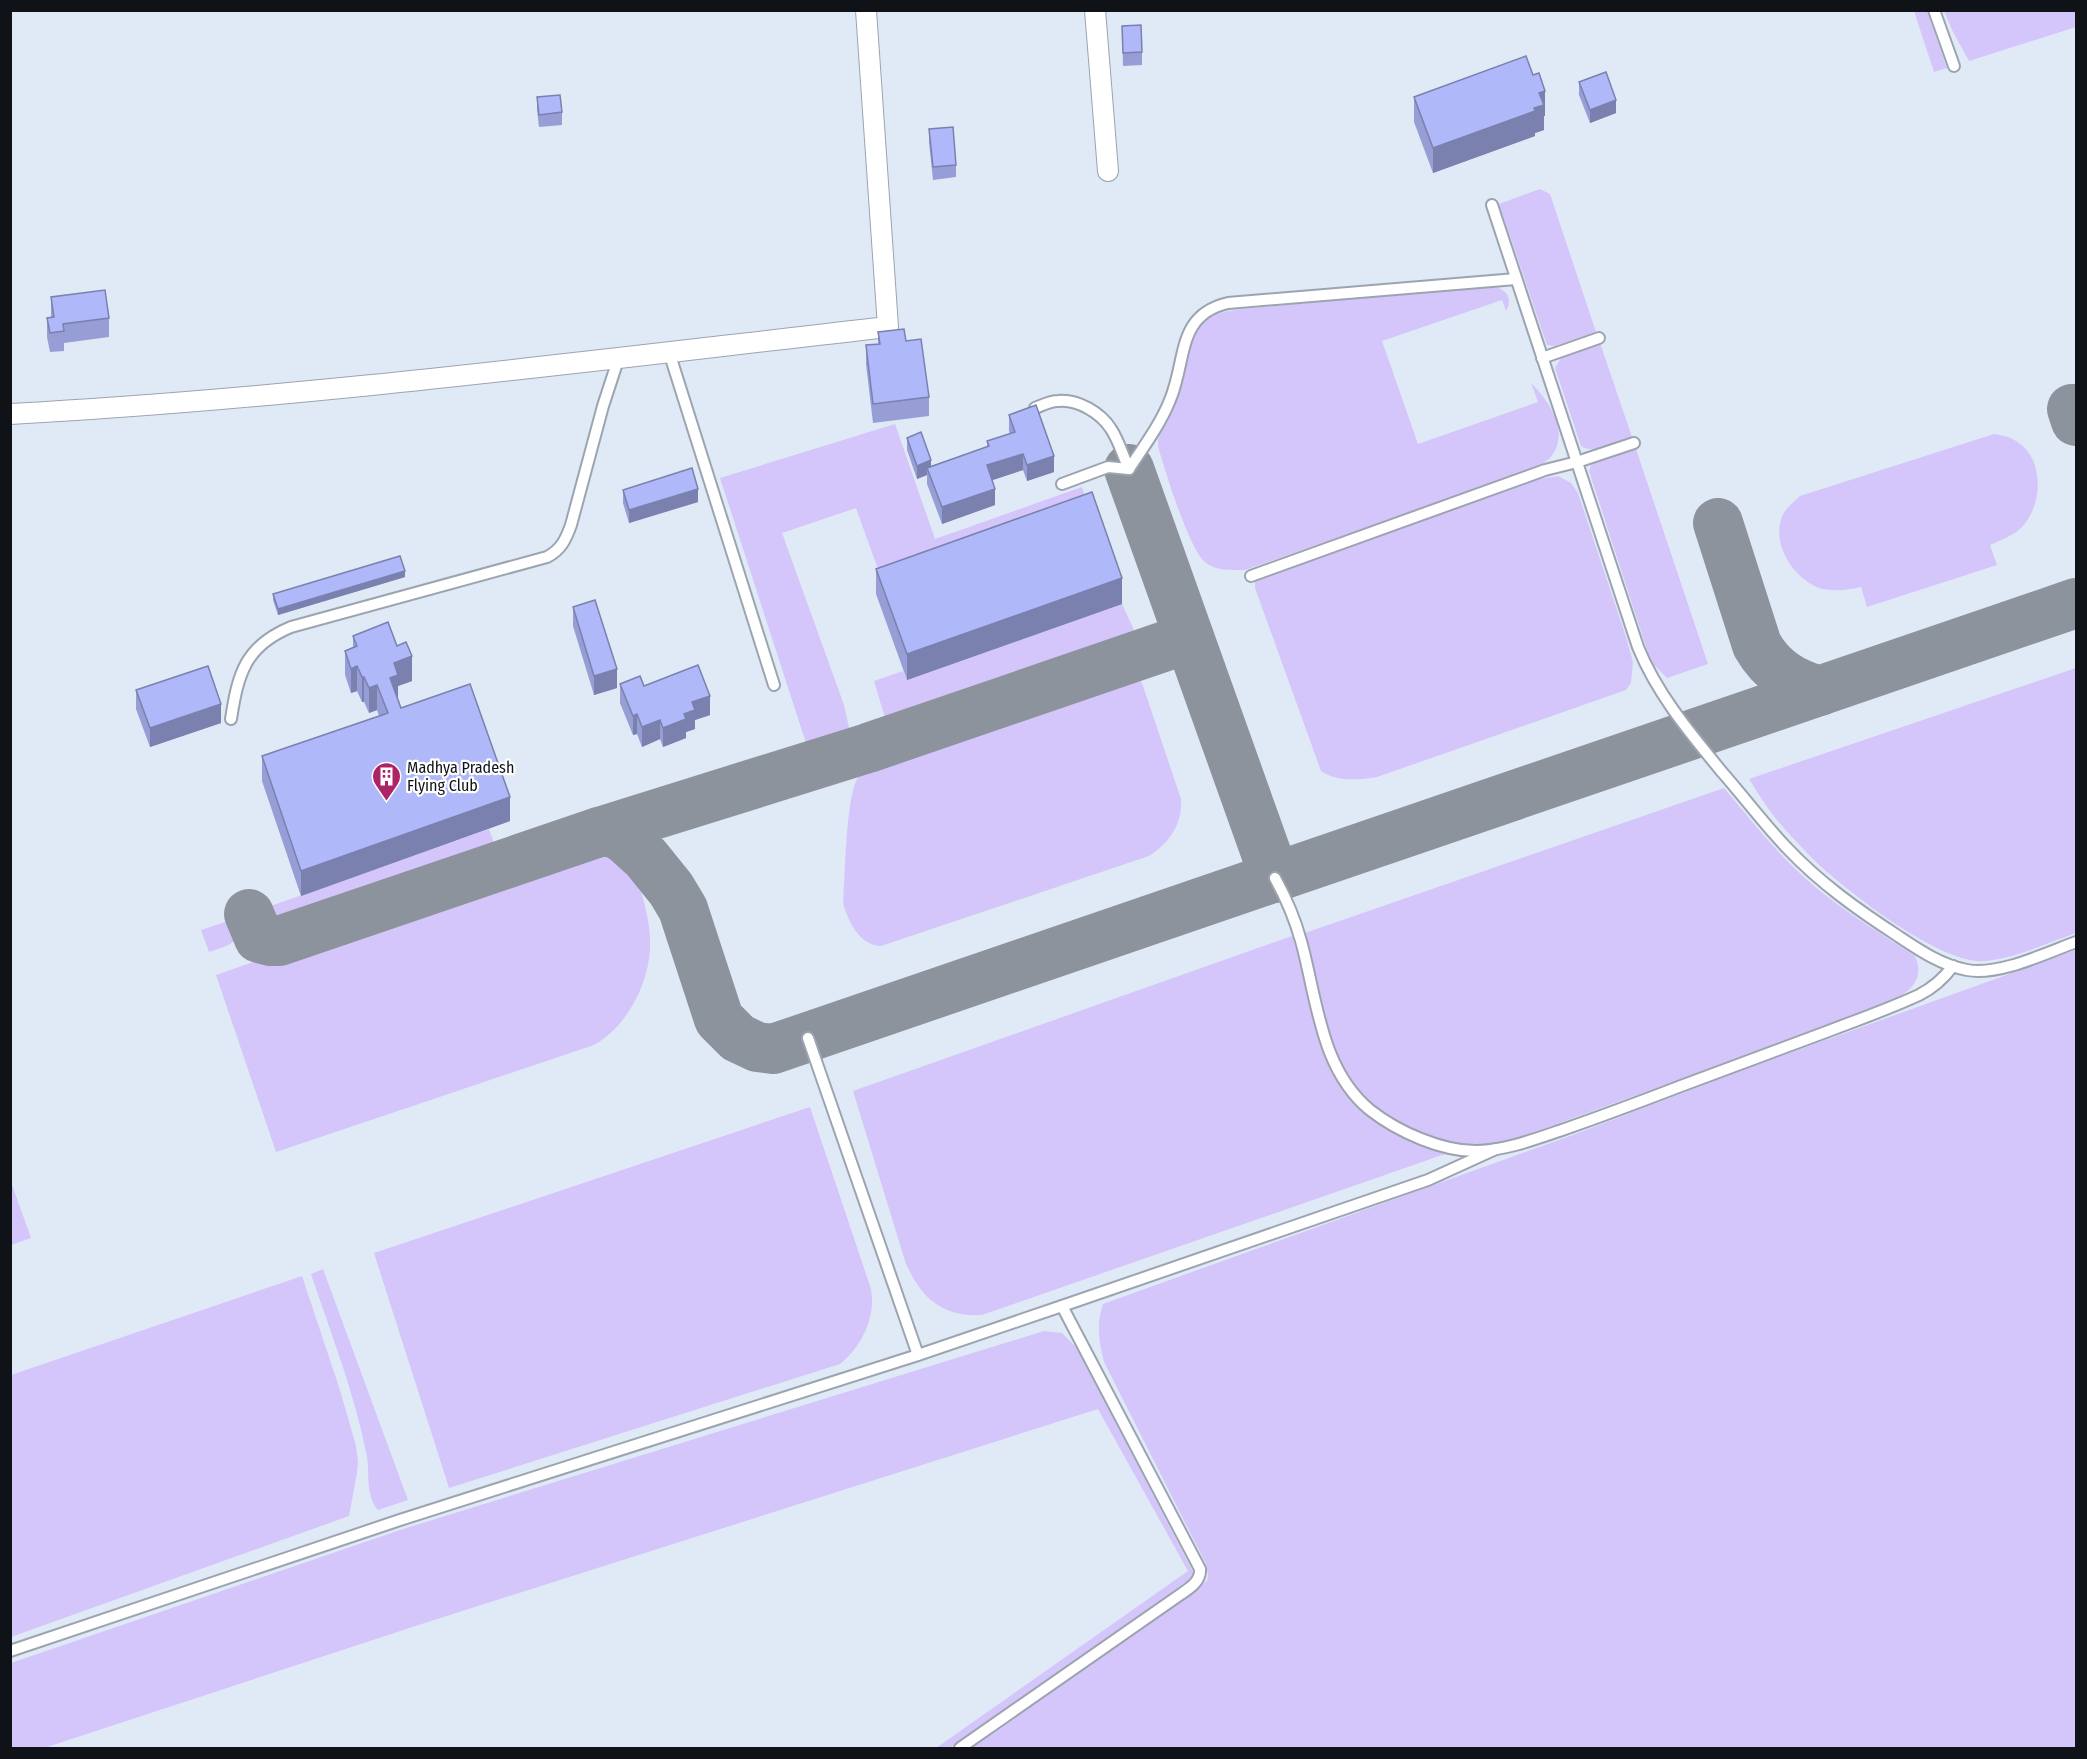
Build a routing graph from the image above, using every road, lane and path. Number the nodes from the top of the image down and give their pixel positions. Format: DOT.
graph roads {
  1 [pos="866,10"];
  2 [pos="1095,10"];
  3 [pos="1934,10"];
  4 [pos="1954,66"];
  5 [pos="1108,171"];
  6 [pos="1491,205"];
  7 [pos="1516,279"];
  8 [pos="1599,338"];
  9 [pos="669,352"];
  10 [pos="619,357"];
  11 [pos="1542,357"];
  12 [pos="1035,408"];
  13 [pos="10,414"];
  14 [pos="1634,442"];
  15 [pos="1577,462"];
  16 [pos="1129,468"];
  17 [pos="1062,484"];
  18 [pos="1251,576"];
  19 [pos="774,685"];
  20 [pos="231,720"];
  21 [pos="1275,878"];
  22 [pos="2076,942"];
  23 [pos="1953,966"];
  24 [pos="808,1038"];
  25 [pos="1496,1149"];
  26 [pos="1062,1306"];
  27 [pos="918,1355"];
  28 [pos="10,1652"];
  29 [pos="960,1749"];
  1 -- 9 [label="street"];
  2 -- 5 [label="street"];
  3 -- 4 [label="lane"];
  6 -- 7 [label="lane"];
  7 -- 11 [label="lane"];
  7 -- 16 [label="lane"];
  8 -- 11 [label="lane"];
  9 -- 10 [label="street"];
  9 -- 19 [label="lane"];
  10 -- 13 [label="street"];
  10 -- 20 [label="lane"];
  11 -- 15 [label="lane"];
  12 -- 16 [label="lane"];
  14 -- 15 [label="lane"];
  15 -- 18 [label="lane"];
  15 -- 23 [label="lane"];
  16 -- 17 [label="lane"];
  21 -- 25 [label="lane"];
  22 -- 23 [label="lane"];
  23 -- 25 [label="lane"];
  24 -- 27 [label="lane"];
  25 -- 26 [label="lane"];
  26 -- 27 [label="lane"];
  26 -- 29 [label="lane"];
  27 -- 28 [label="lane"];
}
